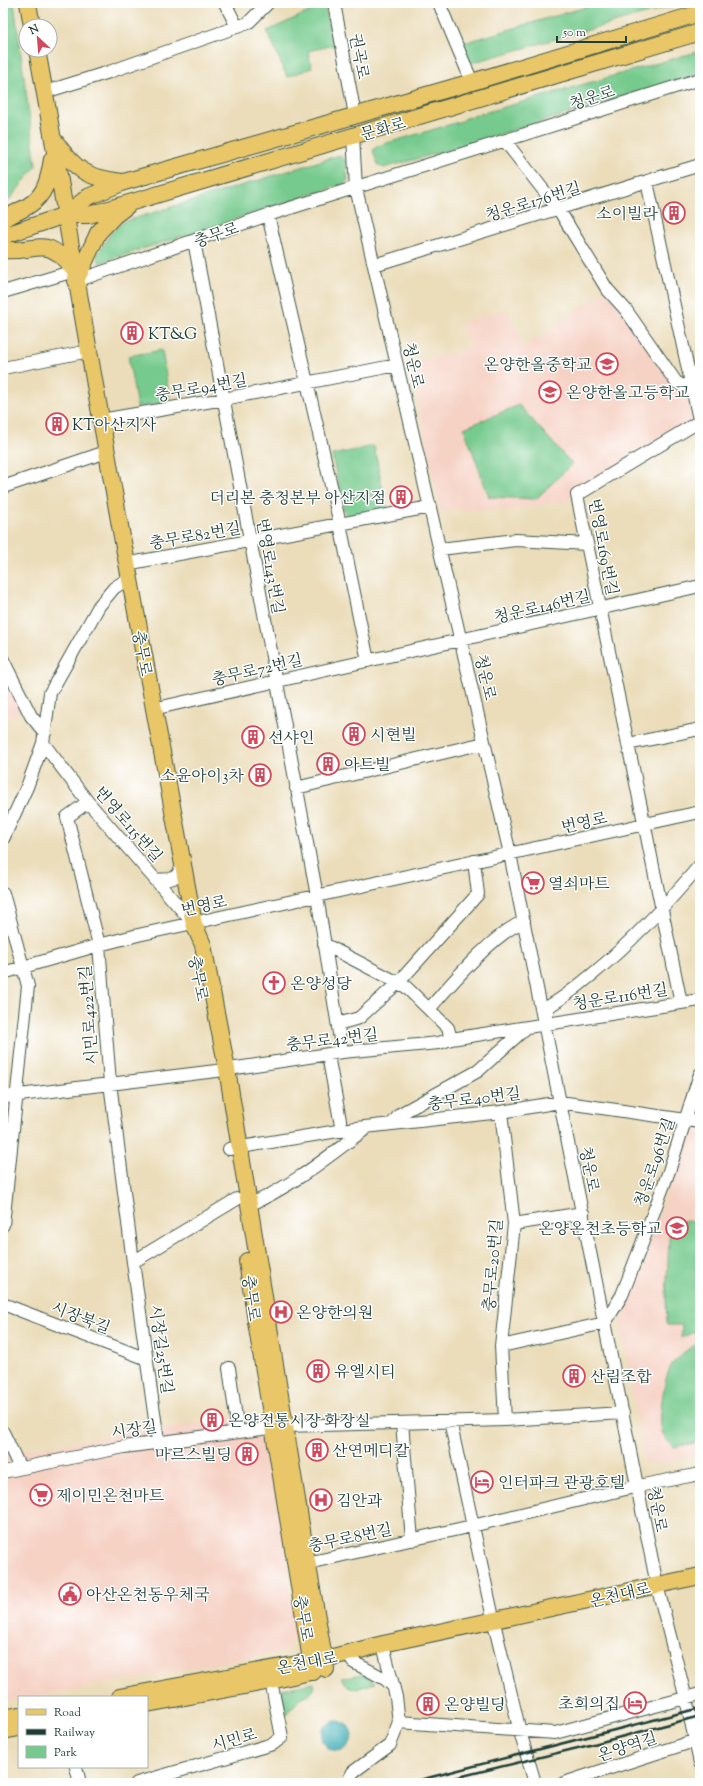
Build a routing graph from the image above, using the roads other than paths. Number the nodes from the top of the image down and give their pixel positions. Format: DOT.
graph roads {
  1 [pos="28,3"];
  2 [pos="225,3"];
  3 [pos="268,3"];
  4 [pos="334,3"];
  5 [pos="439,3"];
  6 [pos="700,13"];
  7 [pos="31,18"];
  8 [pos="237,27"];
  9 [pos="700,32"];
  10 [pos="39,58"];
  11 [pos="700,79"];
  12 [pos="472,82"];
  13 [pos="45,92"];
  14 [pos="356,115"];
  15 [pos="353,136"];
  16 [pos="54,140"];
  17 [pos="505,141"];
  18 [pos="700,165"];
  19 [pos="124,182"];
  20 [pos="647,182"];
  21 [pos="356,188"];
  22 [pos="132,202"];
  23 [pos="559,210"];
  24 [pos="65,215"];
  25 [pos="268,215"];
  26 [pos="3,220"];
  27 [pos="3,236"];
  28 [pos="194,241"];
  29 [pos="3,250"];
  30 [pos="374,265"];
  31 [pos="75,276"];
  32 [pos="3,292"];
  33 [pos="88,351"];
  34 [pos="397,365"];
  35 [pos="3,368"];
  36 [pos="306,383"];
  37 [pos="696,391"];
  38 [pos="224,400"];
  39 [pos="101,420"];
  40 [pos="700,422"];
  41 [pos="106,452"];
  42 [pos="3,487"];
  43 [pos="430,507"];
  44 [pos="340,524"];
  45 [pos="251,541"];
  46 [pos="587,544"];
  47 [pos="440,549"];
  48 [pos="127,571"];
  49 [pos="700,586"];
  50 [pos="600,609"];
  51 [pos="461,640"];
  52 [pos="3,660"];
  53 [pos="368,661"];
  54 [pos="276,682"];
  55 [pos="153,709"];
  56 [pos="700,729"];
  57 [pos="44,738"];
  58 [pos="484,743"];
  59 [pos="628,744"];
  60 [pos="296,788"];
  61 [pos="88,802"];
  62 [pos="700,812"];
  63 [pos="644,824"];
  64 [pos="3,839"];
  65 [pos="510,854"];
  66 [pos="182,860"];
  67 [pos="474,861"];
  68 [pos="700,866"];
  69 [pos="155,879"];
  70 [pos="3,893"];
  71 [pos="317,896"];
  72 [pos="662,910"];
  73 [pos="524,922"];
  74 [pos="194,924"];
  75 [pos="324,944"];
  76 [pos="99,945"];
  77 [pos="24,967"];
  78 [pos="3,973"];
  79 [pos="399,982"];
  80 [pos="700,1000"];
  81 [pos="681,1003"];
  82 [pos="428,1008"];
  83 [pos="544,1023"];
  84 [pos="338,1024"];
  85 [pos="527,1027"];
  86 [pos="451,1039"];
  87 [pos="342,1052"];
  88 [pos="328,1055"];
  89 [pos="222,1070"];
  90 [pos="700,1074"];
  91 [pos="110,1083"];
  92 [pos="16,1096"];
  93 [pos="3,1097"];
  94 [pos="560,1102"];
  95 [pos="502,1112"];
  96 [pos="686,1120"];
  97 [pos="700,1122"];
  98 [pos="392,1124"];
  99 [pos="369,1126"];
  100 [pos="342,1131"];
  101 [pos="235,1148"];
  102 [pos="243,1202"];
  103 [pos="583,1213"];
  104 [pos="514,1224"];
  105 [pos="3,1225"];
  106 [pos="133,1262"];
  107 [pos="3,1304"];
  108 [pos="605,1323"];
  109 [pos="501,1346"];
  110 [pos="147,1359"];
  111 [pos="229,1368"];
  112 [pos="623,1413"];
  113 [pos="505,1420"];
  114 [pos="450,1421"];
  115 [pos="402,1423"];
  116 [pos="279,1427"];
  117 [pos="3,1432"];
  118 [pos="238,1432"];
  119 [pos="158,1441"];
  120 [pos="20,1468"];
  121 [pos="3,1472"];
  122 [pos="700,1474"];
  123 [pos="638,1486"];
  124 [pos="472,1526"];
  125 [pos="412,1540"];
  126 [pos="301,1564"];
  127 [pos="700,1576"];
  128 [pos="700,1582"];
  129 [pos="658,1588"];
  130 [pos="494,1624"];
  131 [pos="385,1653"];
  132 [pos="350,1658"];
  133 [pos="319,1665"];
  134 [pos="271,1681"];
  135 [pos="393,1686"];
  136 [pos="700,1694"];
  137 [pos="126,1696"];
  138 [pos="686,1699"];
  139 [pos="148,1704"];
  140 [pos="18,1716"];
  141 [pos="3,1718"];
  142 [pos="399,1722"];
  143 [pos="18,1728"];
  144 [pos="3,1731"];
  145 [pos="520,1732"];
  146 [pos="698,1739"];
  147 [pos="700,1763"];
  148 [pos="76,1768"];
  149 [pos="80,1783"];
  150 [pos="137,1783"];
  151 [pos="347,1783"];
  152 [pos="535,1783"];
  153 [pos="564,1783"];
  1 -- 7 [label="main road"];
  2 -- 8 [label="street"];
  3 -- 8 [label="street"];
  4 -- 14 [label="street, 권곡로"];
  5 -- 12 [label="street"];
  6 -- 12 [label="main road, 문화로"];
  8 -- 13 [label="street"];
  9 -- 15 [label="main road, 문화로"];
  10 -- 13 [label="main road, 충무로"];
  11 -- 17 [label="street, 청운로"];
  12 -- 14 [label="main road, 문화로"];
  13 -- 16 [label="main road, 충무로"];
  14 -- 19 [label="main road, 문화로"];
  15 -- 21 [label="street, 청운로"];
  15 -- 22 [label="main road, 문화로"];
  16 -- 19 [label="main road"];
  16 -- 24 [label="main road, 충무로"];
  16 -- 26 [label="main road"];
  17 -- 21 [label="street, 청운로"];
  17 -- 23 [label="street"];
  18 -- 20 [label="street, 청운로176번길"];
  19 -- 24 [label="main road, 문화로"];
  20 -- 23 [label="street, 청운로176번길"];
  20 -- 37 [label="street"];
  21 -- 25 [label="street, 충무로"];
  21 -- 30 [label="street, 청운로"];
  22 -- 24 [label="main road, 문화로"];
  22 -- 31 [label="main road"];
  23 -- 30 [label="street, 청운로176번길"];
  23 -- 37 [label="street"];
  24 -- 27 [label="main road, 문화로"];
  24 -- 31 [label="main road, 충무로"];
  25 -- 28 [label="street, 충무로"];
  25 -- 36 [label="street"];
  28 -- 31 [label="street, 충무로"];
  28 -- 38 [label="street, 번영로143번길"];
  29 -- 31 [label="main road"];
  30 -- 34 [label="street, 청운로"];
  31 -- 32 [label="street"];
  31 -- 33 [label="main road, 충무로"];
  33 -- 35 [label="street"];
  33 -- 39 [label="main road, 충무로"];
  34 -- 36 [label="street, 충무로94번길"];
  34 -- 43 [label="street, 청운로"];
  36 -- 38 [label="street, 충무로94번길"];
  36 -- 44 [label="street"];
  37 -- 40 [label="street"];
  38 -- 39 [label="street, 충무로94번길"];
  38 -- 45 [label="street, 번영로143번길"];
  39 -- 41 [label="main road, 충무로"];
  40 -- 46 [label="street, 번영로169번길"];
  41 -- 42 [label="street"];
  41 -- 48 [label="main road, 충무로"];
  43 -- 44 [label="street, 충무로82번길"];
  43 -- 47 [label="street, 청운로"];
  44 -- 45 [label="street, 충무로82번길"];
  44 -- 53 [label="street"];
  45 -- 48 [label="street, 충무로82번길"];
  45 -- 54 [label="street, 번영로143번길"];
  46 -- 47 [label="street"];
  46 -- 50 [label="street, 번영로169번길"];
  47 -- 51 [label="street, 청운로"];
  48 -- 55 [label="main road, 충무로"];
  48 -- 57 [label="street"];
  49 -- 50 [label="street, 청운로146번길"];
  50 -- 51 [label="street, 청운로146번길"];
  50 -- 59 [label="street, 번영로169번길"];
  51 -- 53 [label="street, 충무로72번길"];
  51 -- 58 [label="street, 청운로"];
  52 -- 57 [label="street, 번영로115번길"];
  53 -- 54 [label="street, 충무로72번길"];
  54 -- 55 [label="street, 충무로72번길"];
  54 -- 60 [label="street, 번영로143번길"];
  55 -- 66 [label="main road, 충무로"];
  56 -- 59 [label="street"];
  57 -- 61 [label="street, 번영로115번길"];
  57 -- 64 [label="street"];
  58 -- 60 [label="street"];
  58 -- 65 [label="street, 청운로"];
  59 -- 63 [label="street, 번영로169번길"];
  60 -- 71 [label="street, 번영로143번길"];
  61 -- 69 [label="street, 번영로115번길"];
  61 -- 76 [label="street"];
  62 -- 63 [label="street, 번영로"];
  63 -- 65 [label="street, 번영로"];
  63 -- 72 [label="street, 번영로169번길"];
  65 -- 67 [label="street, 번영로"];
  65 -- 73 [label="street, 청운로"];
  66 -- 69 [label="street"];
  66 -- 74 [label="main road, 충무로"];
  67 -- 71 [label="street, 번영로"];
  67 -- 79 [label="street"];
  68 -- 72 [label="street"];
  69 -- 74 [label="street, 번영로115번길"];
  70 -- 77 [label="street"];
  71 -- 74 [label="street, 번영로"];
  71 -- 75 [label="street"];
  72 -- 81 [label="street, 번영로169번길"];
  72 -- 83 [label="street"];
  73 -- 82 [label="street"];
  73 -- 83 [label="street, 청운로"];
  74 -- 76 [label="street, 번영로"];
  74 -- 89 [label="main road, 충무로"];
  75 -- 79 [label="street"];
  75 -- 84 [label="street"];
  76 -- 77 [label="street, 번영로"];
  76 -- 91 [label="street, 시민로422번길"];
  77 -- 78 [label="street, 번영로"];
  77 -- 92 [label="street"];
  79 -- 82 [label="street"];
  79 -- 84 [label="street"];
  80 -- 81 [label="street, 청운로116번길"];
  81 -- 83 [label="street, 청운로116번길"];
  82 -- 86 [label="street"];
  83 -- 85 [label="street, 충무로42번길"];
  83 -- 94 [label="street, 청운로"];
  84 -- 87 [label="street"];
  85 -- 86 [label="street, 충무로42번길"];
  85 -- 98 [label="street, 충무로40번길"];
  86 -- 87 [label="street, 충무로42번길"];
  87 -- 88 [label="street, 충무로42번길"];
  88 -- 89 [label="street, 충무로42번길"];
  88 -- 100 [label="street"];
  89 -- 91 [label="street, 시민로422번길"];
  89 -- 101 [label="main road, 충무로"];
  90 -- 96 [label="street, 청운로96번길"];
  91 -- 92 [label="street, 시민로422번길"];
  91 -- 106 [label="street, 시장길25번길"];
  92 -- 93 [label="street, 시민로422번길"];
  92 -- 105 [label="street"];
  94 -- 95 [label="street, 충무로40번길"];
  94 -- 96 [label="street, 충무로40번길"];
  94 -- 103 [label="street, 청운로"];
  95 -- 98 [label="street, 충무로40번길"];
  95 -- 104 [label="street, 충무로20번길"];
  96 -- 97 [label="street, 충무로40번길"];
  96 -- 108 [label="street, 청운로96번길"];
  98 -- 99 [label="street, 충무로40번길"];
  99 -- 100 [label="street, 충무로40번길"];
  99 -- 102 [label="street"];
  100 -- 101 [label="street, 충무로40번길"];
  101 -- 102 [label="main road, 충무로"];
  102 -- 106 [label="street"];
  102 -- 116 [label="main road, 충무로"];
  102 -- 116 [label="main road, 충무로"];
  103 -- 104 [label="street"];
  103 -- 108 [label="street, 청운로"];
  104 -- 109 [label="street, 충무로20번길"];
  106 -- 110 [label="street, 시장길25번길"];
  107 -- 110 [label="street, 시장북길"];
  108 -- 109 [label="street"];
  108 -- 112 [label="street, 청운로"];
  109 -- 113 [label="street, 충무로20번길"];
  110 -- 119 [label="street, 시장길25번길"];
  111 -- 118 [label="street"];
  112 -- 113 [label="street"];
  112 -- 123 [label="street, 청운로"];
  113 -- 114 [label="street"];
  114 -- 115 [label="street"];
  114 -- 124 [label="street"];
  115 -- 116 [label="street"];
  115 -- 125 [label="street, 충무로8번길"];
  116 -- 118 [label="street, 시장길"];
  116 -- 126 [label="main road, 충무로"];
  117 -- 120 [label="street"];
  118 -- 119 [label="street, 시장길"];
  119 -- 120 [label="street, 시장길"];
  120 -- 121 [label="street, 시장길"];
  122 -- 123 [label="street, 충무로8번길"];
  123 -- 124 [label="street, 충무로8번길"];
  123 -- 129 [label="street, 청운로"];
  124 -- 125 [label="street, 충무로8번길"];
  124 -- 130 [label="street"];
  125 -- 126 [label="street, 충무로8번길"];
  126 -- 133 [label="main road, 충무로"];
  127 -- 129 [label="main road, 온천대로"];
  128 -- 129 [label="main road, 온천대로"];
  129 -- 130 [label="main road, 온천대로"];
  129 -- 138 [label="street, 청운로"];
  130 -- 131 [label="main road, 온천대로"];
  130 -- 132 [label="main road, 온천대로"];
  130 -- 145 [label="street"];
  131 -- 132 [label="main road, 온천대로"];
  131 -- 135 [label="street"];
  132 -- 133 [label="main road, 온천대로"];
  132 -- 135 [label="street"];
  133 -- 134 [label="main road, 온천대로"];
  133 -- 137 [label="main road, 온천대로"];
  134 -- 139 [label="main road, 온천대로"];
  134 -- 150 [label="street, 시민로"];
  135 -- 142 [label="street"];
  136 -- 138 [label="street"];
  138 -- 145 [label="street"];
  138 -- 146 [label="street, 청운로"];
  140 -- 141 [label="main road"];
  142 -- 145 [label="street"];
  142 -- 151 [label="street"];
  143 -- 144 [label="main road"];
  145 -- 152 [label="street"];
  146 -- 147 [label="street, 청운로"];
  146 -- 153 [label="street, 온양역길"];
  148 -- 149 [label="street"];
}
